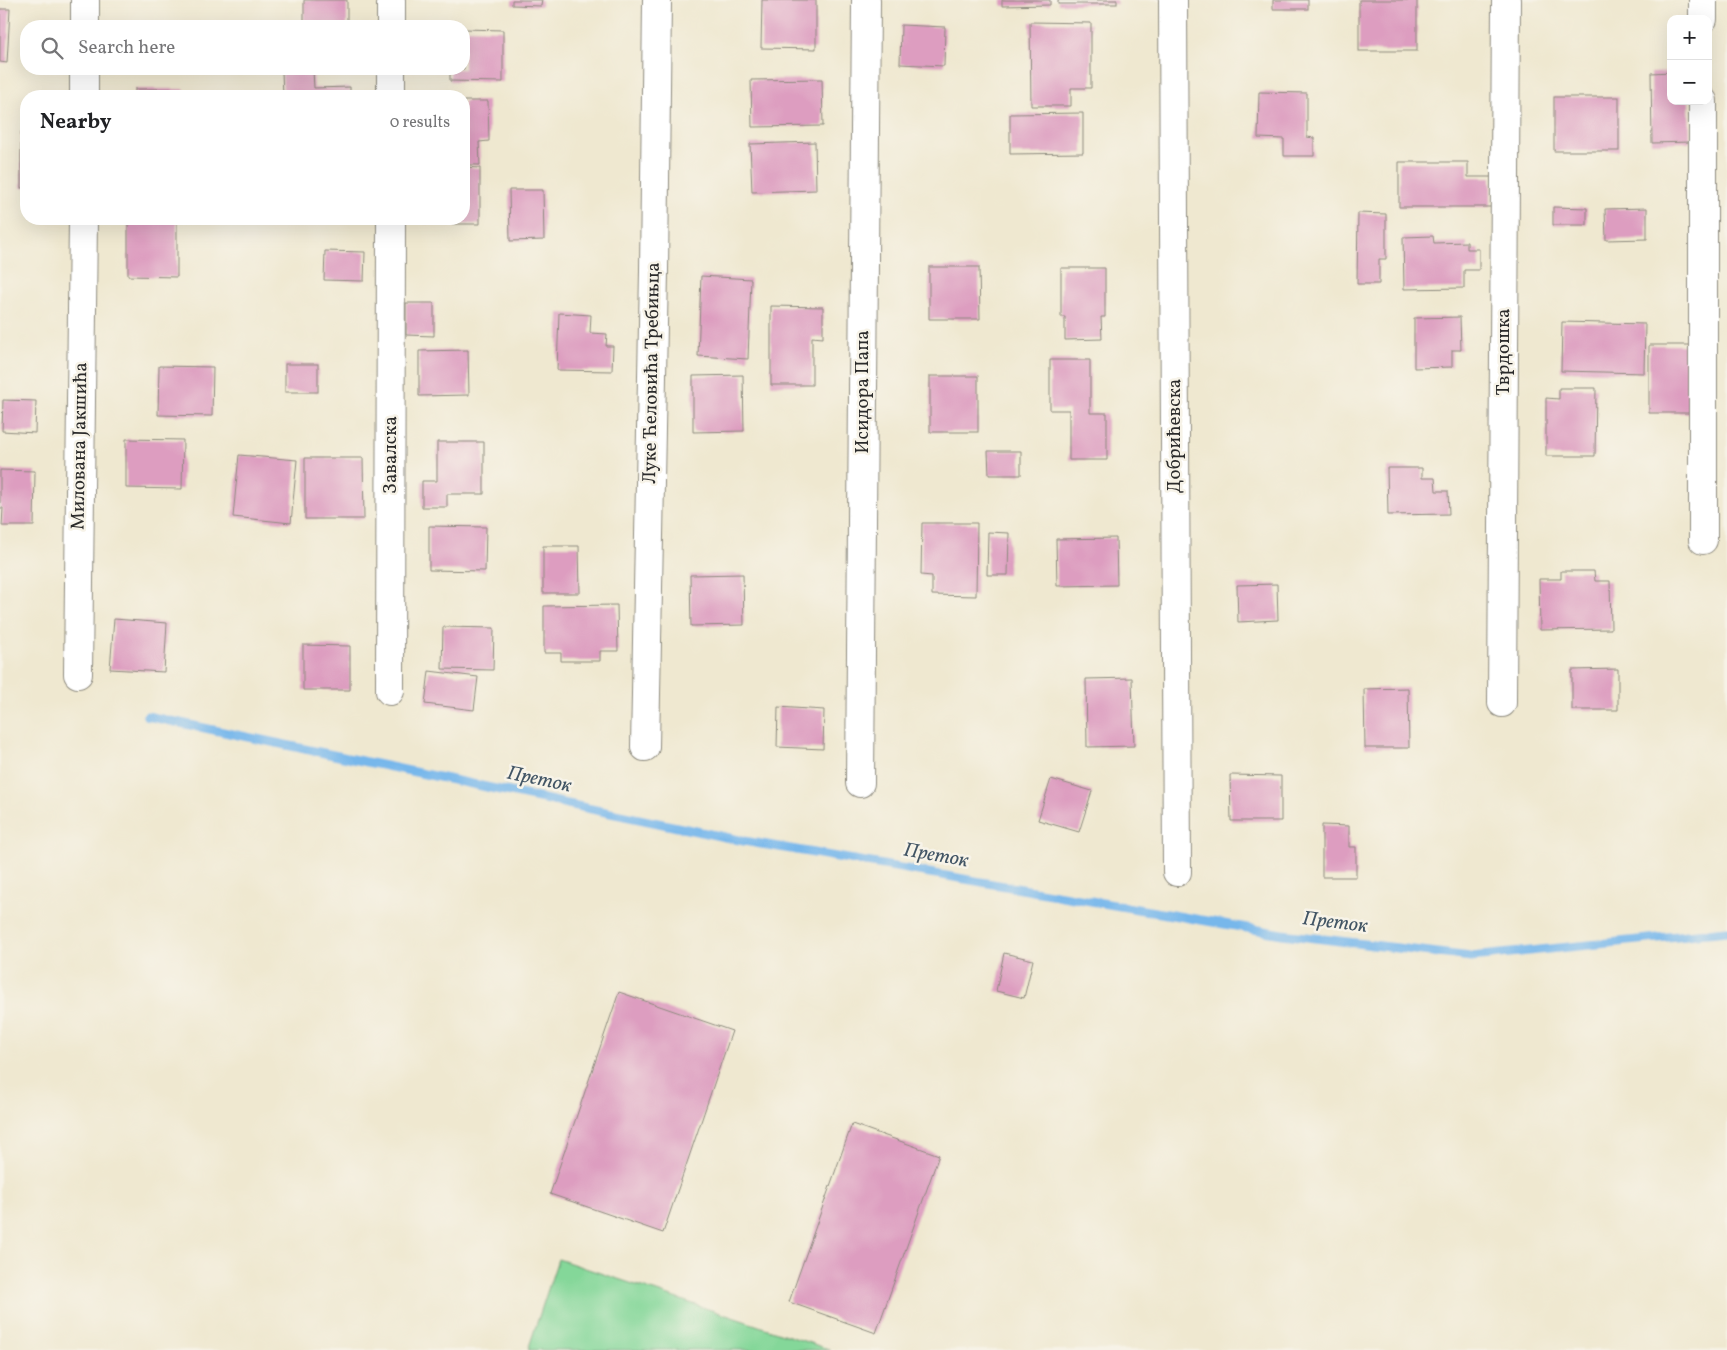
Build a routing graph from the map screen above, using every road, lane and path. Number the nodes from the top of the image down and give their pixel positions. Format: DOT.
graph roads {
  1 [pos="85,0"];
  2 [pos="391,0"];
  3 [pos="657,0"];
  4 [pos="866,0"];
  5 [pos="1173,0"];
  6 [pos="1506,0"];
  7 [pos="1703,0"];
  8 [pos="1703,15"];
  9 [pos="85,20"];
  10 [pos="391,20"];
  11 [pos="84,75"];
  12 [pos="391,75"];
  13 [pos="84,90"];
  14 [pos="391,90"];
  15 [pos="1703,105"];
  16 [pos="83,225"];
  17 [pos="391,225"];
  18 [pos="1703,540"];
  19 [pos="78,674"];
  20 [pos="390,691"];
  21 [pos="1502,703"];
  22 [pos="645,747"];
  23 [pos="860,783"];
  24 [pos="1177,872"];
  1 -- 9 [label="street"];
  2 -- 10 [label="street"];
  3 -- 22 [label="street, Луке Ћеловића Требињца"];
  4 -- 23 [label="street, Исидора Папа"];
  5 -- 24 [label="street, Добрићевска"];
  6 -- 21 [label="street, Тврдошка"];
  7 -- 8 [label="street"];
  11 -- 13 [label="street"];
  12 -- 14 [label="street"];
  15 -- 18 [label="street"];
  16 -- 19 [label="street, Милована Јакшића"];
  17 -- 20 [label="street, Завалска"];
}
